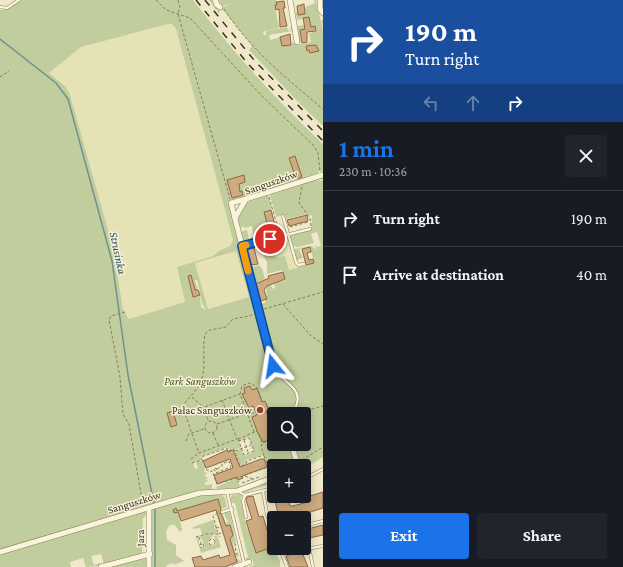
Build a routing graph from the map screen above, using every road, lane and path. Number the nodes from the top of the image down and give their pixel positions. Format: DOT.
graph roads {
  1 [pos="19,0"];
  2 [pos="156,0"];
  3 [pos="178,0"];
  4 [pos="215,0"];
  5 [pos="290,0"];
  6 [pos="320,0"];
  7 [pos="0,7"];
  8 [pos="222,7"];
  9 [pos="323,13"];
  10 [pos="178,14"];
  11 [pos="323,20"];
  12 [pos="323,26"];
  13 [pos="297,42"];
  14 [pos="9,71"];
  15 [pos="0,77"];
  16 [pos="323,109"];
  17 [pos="322,176"];
  18 [pos="305,181"];
  19 [pos="269,194"];
  20 [pos="246,198"];
  21 [pos="231,203"];
  22 [pos="272,209"];
  23 [pos="268,211"];
  24 [pos="283,216"];
  25 [pos="234,219"];
  26 [pos="308,222"];
  27 [pos="286,228"];
  28 [pos="310,229"];
  29 [pos="288,235"];
  30 [pos="280,236"];
  31 [pos="242,246"];
  32 [pos="304,264"];
  33 [pos="323,292"];
  34 [pos="283,304"];
  35 [pos="125,312"];
  36 [pos="259,313"];
  37 [pos="323,344"];
  38 [pos="240,394"];
  39 [pos="192,396"];
  40 [pos="222,400"];
  41 [pos="263,402"];
  42 [pos="323,406"];
  43 [pos="296,407"];
  44 [pos="203,408"];
  45 [pos="311,409"];
  46 [pos="180,412"];
  47 [pos="247,413"];
  48 [pos="253,413"];
  49 [pos="185,414"];
  50 [pos="179,416"];
  51 [pos="254,416"];
  52 [pos="230,420"];
  53 [pos="208,421"];
  54 [pos="217,424"];
  55 [pos="205,429"];
  56 [pos="213,432"];
  57 [pos="254,432"];
  58 [pos="192,433"];
  59 [pos="238,439"];
  60 [pos="244,440"];
  61 [pos="186,441"];
  62 [pos="239,441"];
  63 [pos="267,441"];
  64 [pos="262,443"];
  65 [pos="251,444"];
  66 [pos="218,446"];
  67 [pos="246,446"];
  68 [pos="323,447"];
  69 [pos="241,448"];
  70 [pos="234,451"];
  71 [pos="199,453"];
  72 [pos="249,453"];
  73 [pos="264,455"];
  74 [pos="191,459"];
  75 [pos="251,459"];
  76 [pos="304,459"];
  77 [pos="203,460"];
  78 [pos="249,461"];
  79 [pos="192,463"];
  80 [pos="222,464"];
  81 [pos="267,464"];
  82 [pos="219,465"];
  83 [pos="267,467"];
  84 [pos="323,469"];
  85 [pos="265,475"];
  86 [pos="311,475"];
  87 [pos="244,476"];
  88 [pos="254,479"];
  89 [pos="241,480"];
  90 [pos="267,480"];
  91 [pos="217,484"];
  92 [pos="214,485"];
  93 [pos="267,489"];
  94 [pos="263,490"];
  95 [pos="237,491"];
  96 [pos="227,492"];
  97 [pos="245,495"];
  98 [pos="149,508"];
  99 [pos="232,509"];
  100 [pos="268,511"];
  101 [pos="222,512"];
  102 [pos="246,517"];
  103 [pos="323,521"];
  104 [pos="311,524"];
  105 [pos="222,526"];
  106 [pos="216,528"];
  107 [pos="224,532"];
  108 [pos="218,534"];
  109 [pos="214,535"];
  110 [pos="199,536"];
  111 [pos="196,537"];
  112 [pos="220,537"];
  113 [pos="213,539"];
  114 [pos="201,544"];
  115 [pos="323,546"];
  116 [pos="311,548"];
  117 [pos="0,552"];
  118 [pos="150,554"];
  119 [pos="282,555"];
  120 [pos="310,555"];
  121 [pos="245,565"];
  122 [pos="101,567"];
  123 [pos="149,567"];
  124 [pos="235,567"];
  125 [pos="287,567"];
  126 [pos="313,567"];
  1 -- 7 [label="lane"];
  2 -- 10 [label="path"];
  3 -- 10 [label="path"];
  4 -- 8 [label="street"];
  5 -- 13 [label="street"];
  6 -- 9 [label="street"];
  8 -- 16 [label="path"];
  10 -- 17 [label="path"];
  10 -- 21 [label="path"];
  11 -- 12 [label="path"];
  14 -- 15 [label="path"];
  17 -- 18 [label="street, Sanguszków"];
  18 -- 20 [label="street, Sanguszków"];
  18 -- 28 [label="path"];
  19 -- 22 [label="path"];
  20 -- 21 [label="street"];
  20 -- 25 [label="street, Sanguszków"];
  21 -- 25 [label="street"];
  22 -- 23 [label="path"];
  22 -- 30 [label="path"];
  24 -- 27 [label="lane"];
  25 -- 31 [label="street"];
  26 -- 27 [label="path"];
  27 -- 29 [label="lane"];
  28 -- 29 [label="lane"];
  29 -- 30 [label="lane"];
  29 -- 32 [label="lane"];
  30 -- 31 [label="lane"];
  31 -- 36 [label="street"];
  33 -- 34 [label="path"];
  34 -- 36 [label="path"];
  34 -- 37 [label="path"];
  35 -- 98 [label="path"];
  36 -- 39 [label="path"];
  36 -- 43 [label="lane"];
  38 -- 40 [label="path"];
  38 -- 41 [label="path"];
  38 -- 47 [label="path"];
  39 -- 44 [label="path"];
  39 -- 46 [label="path"];
  40 -- 44 [label="path"];
  40 -- 52 [label="path"];
  42 -- 45 [label="path"];
  44 -- 49 [label="path"];
  44 -- 53 [label="path"];
  47 -- 48 [label="path"];
  47 -- 48 [label="path"];
  47 -- 52 [label="path"];
  47 -- 57 [label="path"];
  48 -- 51 [label="path"];
  49 -- 50 [label="path"];
  49 -- 58 [label="path"];
  52 -- 54 [label="path"];
  52 -- 59 [label="path"];
  53 -- 54 [label="path"];
  53 -- 55 [label="path"];
  54 -- 56 [label="path"];
  55 -- 56 [label="path"];
  55 -- 58 [label="path"];
  56 -- 66 [label="path"];
  57 -- 59 [label="path"];
  57 -- 64 [label="path"];
  58 -- 61 [label="path"];
  58 -- 71 [label="path"];
  59 -- 62 [label="path"];
  59 -- 66 [label="path"];
  60 -- 62 [label="path"];
  60 -- 65 [label="path"];
  60 -- 67 [label="path"];
  62 -- 69 [label="path"];
  63 -- 64 [label="path"];
  64 -- 73 [label="path"];
  65 -- 67 [label="path"];
  65 -- 72 [label="path"];
  66 -- 71 [label="path"];
  67 -- 69 [label="path"];
  67 -- 72 [label="path"];
  68 -- 76 [label="path"];
  69 -- 70 [label="path"];
  69 -- 72 [label="path"];
  70 -- 75 [label="path"];
  70 -- 77 [label="path"];
  71 -- 74 [label="path"];
  73 -- 75 [label="path"];
  73 -- 81 [label="path"];
  75 -- 78 [label="path"];
  77 -- 79 [label="path"];
  77 -- 80 [label="path"];
  80 -- 82 [label="path"];
  80 -- 91 [label="path"];
  83 -- 87 [label="path"];
  84 -- 86 [label="lane"];
  85 -- 88 [label="path"];
  87 -- 88 [label="path"];
  87 -- 89 [label="path"];
  88 -- 89 [label="path"];
  89 -- 91 [label="path"];
  90 -- 95 [label="street, Sanguszków"];
  91 -- 92 [label="path"];
  93 -- 94 [label="lane"];
  94 -- 97 [label="lane"];
  94 -- 100 [label="lane"];
  95 -- 96 [label="street, Sanguszków"];
  95 -- 97 [label="lane"];
  96 -- 98 [label="street, Sanguszków"];
  96 -- 99 [label="lane"];
  97 -- 102 [label="lane"];
  98 -- 117 [label="street, Sanguszków"];
  98 -- 118 [label="street, Jara"];
  99 -- 101 [label="lane"];
  99 -- 121 [label="lane"];
  101 -- 106 [label="path"];
  103 -- 104 [label="lane"];
  105 -- 106 [label="path"];
  106 -- 108 [label="path"];
  107 -- 108 [label="path"];
  108 -- 109 [label="path"];
  108 -- 112 [label="path"];
  109 -- 110 [label="path"];
  109 -- 113 [label="path"];
  110 -- 111 [label="path"];
  110 -- 114 [label="path"];
  115 -- 116 [label="lane"];
  118 -- 122 [label="street"];
  118 -- 123 [label="street, Jara"];
  119 -- 125 [label="lane"];
  120 -- 126 [label="lane"];
  121 -- 124 [label="street"];
}
